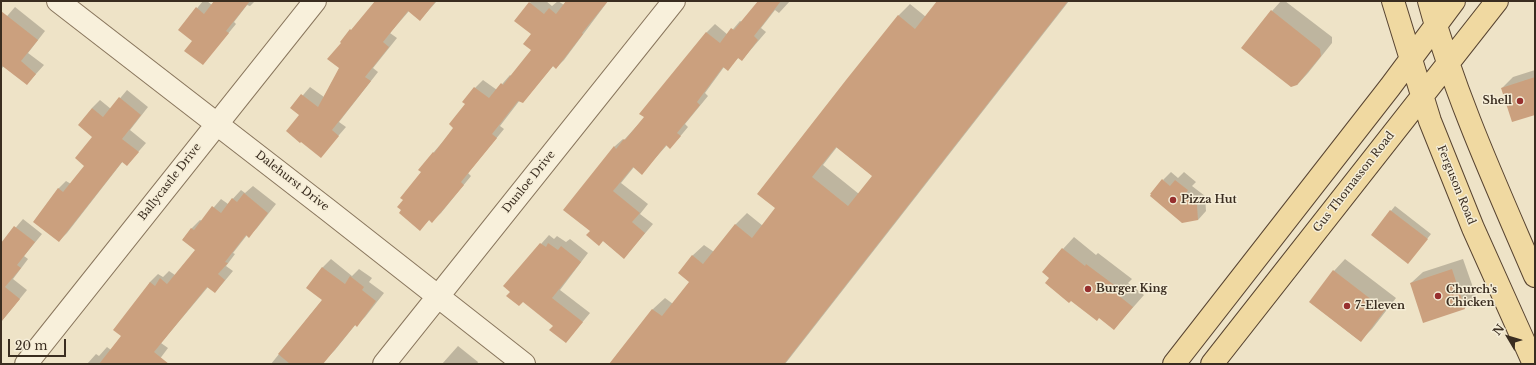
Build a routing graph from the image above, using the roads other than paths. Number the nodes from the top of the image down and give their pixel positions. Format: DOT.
graph roads {
  1 [pos="58,1"];
  2 [pos="315,1"];
  3 [pos="674,1"];
  4 [pos="1393,1"];
  5 [pos="1429,1"];
  6 [pos="1454,1"];
  7 [pos="1497,1"];
  8 [pos="1436,26"];
  9 [pos="1411,60"];
  10 [pos="1448,63"];
  11 [pos="1422,95"];
  12 [pos="217,124"];
  13 [pos="1535,276"];
  14 [pos="438,296"];
  15 [pos="26,364"];
  16 [pos="384,364"];
  17 [pos="524,364"];
  18 [pos="1174,364"];
  19 [pos="1212,364"];
  20 [pos="1534,364"];
  1 -- 12 [label="street, Dalehurst Drive"];
  2 -- 12 [label="street, Ballycastle Drive"];
  3 -- 14 [label="street, Dunloe Drive"];
  4 -- 9 [label="main road, Ferguson Road"];
  5 -- 8 [label="main road"];
  6 -- 8 [label="main road"];
  7 -- 10 [label="main road, Gus Thomasson Road"];
  8 -- 9 [label="main road"];
  8 -- 10 [label="main road"];
  9 -- 11 [label="main road, Ferguson Road"];
  9 -- 18 [label="main road"];
  10 -- 11 [label="main road, Gus Thomasson Road"];
  10 -- 13 [label="main road"];
  11 -- 19 [label="main road, Gus Thomasson Road"];
  11 -- 20 [label="main road, Ferguson Road"];
  12 -- 14 [label="street, Dalehurst Drive"];
  12 -- 15 [label="street, Ballycastle Drive"];
  14 -- 16 [label="street, Dunloe Drive"];
  14 -- 17 [label="street, Dalehurst Drive"];
}
